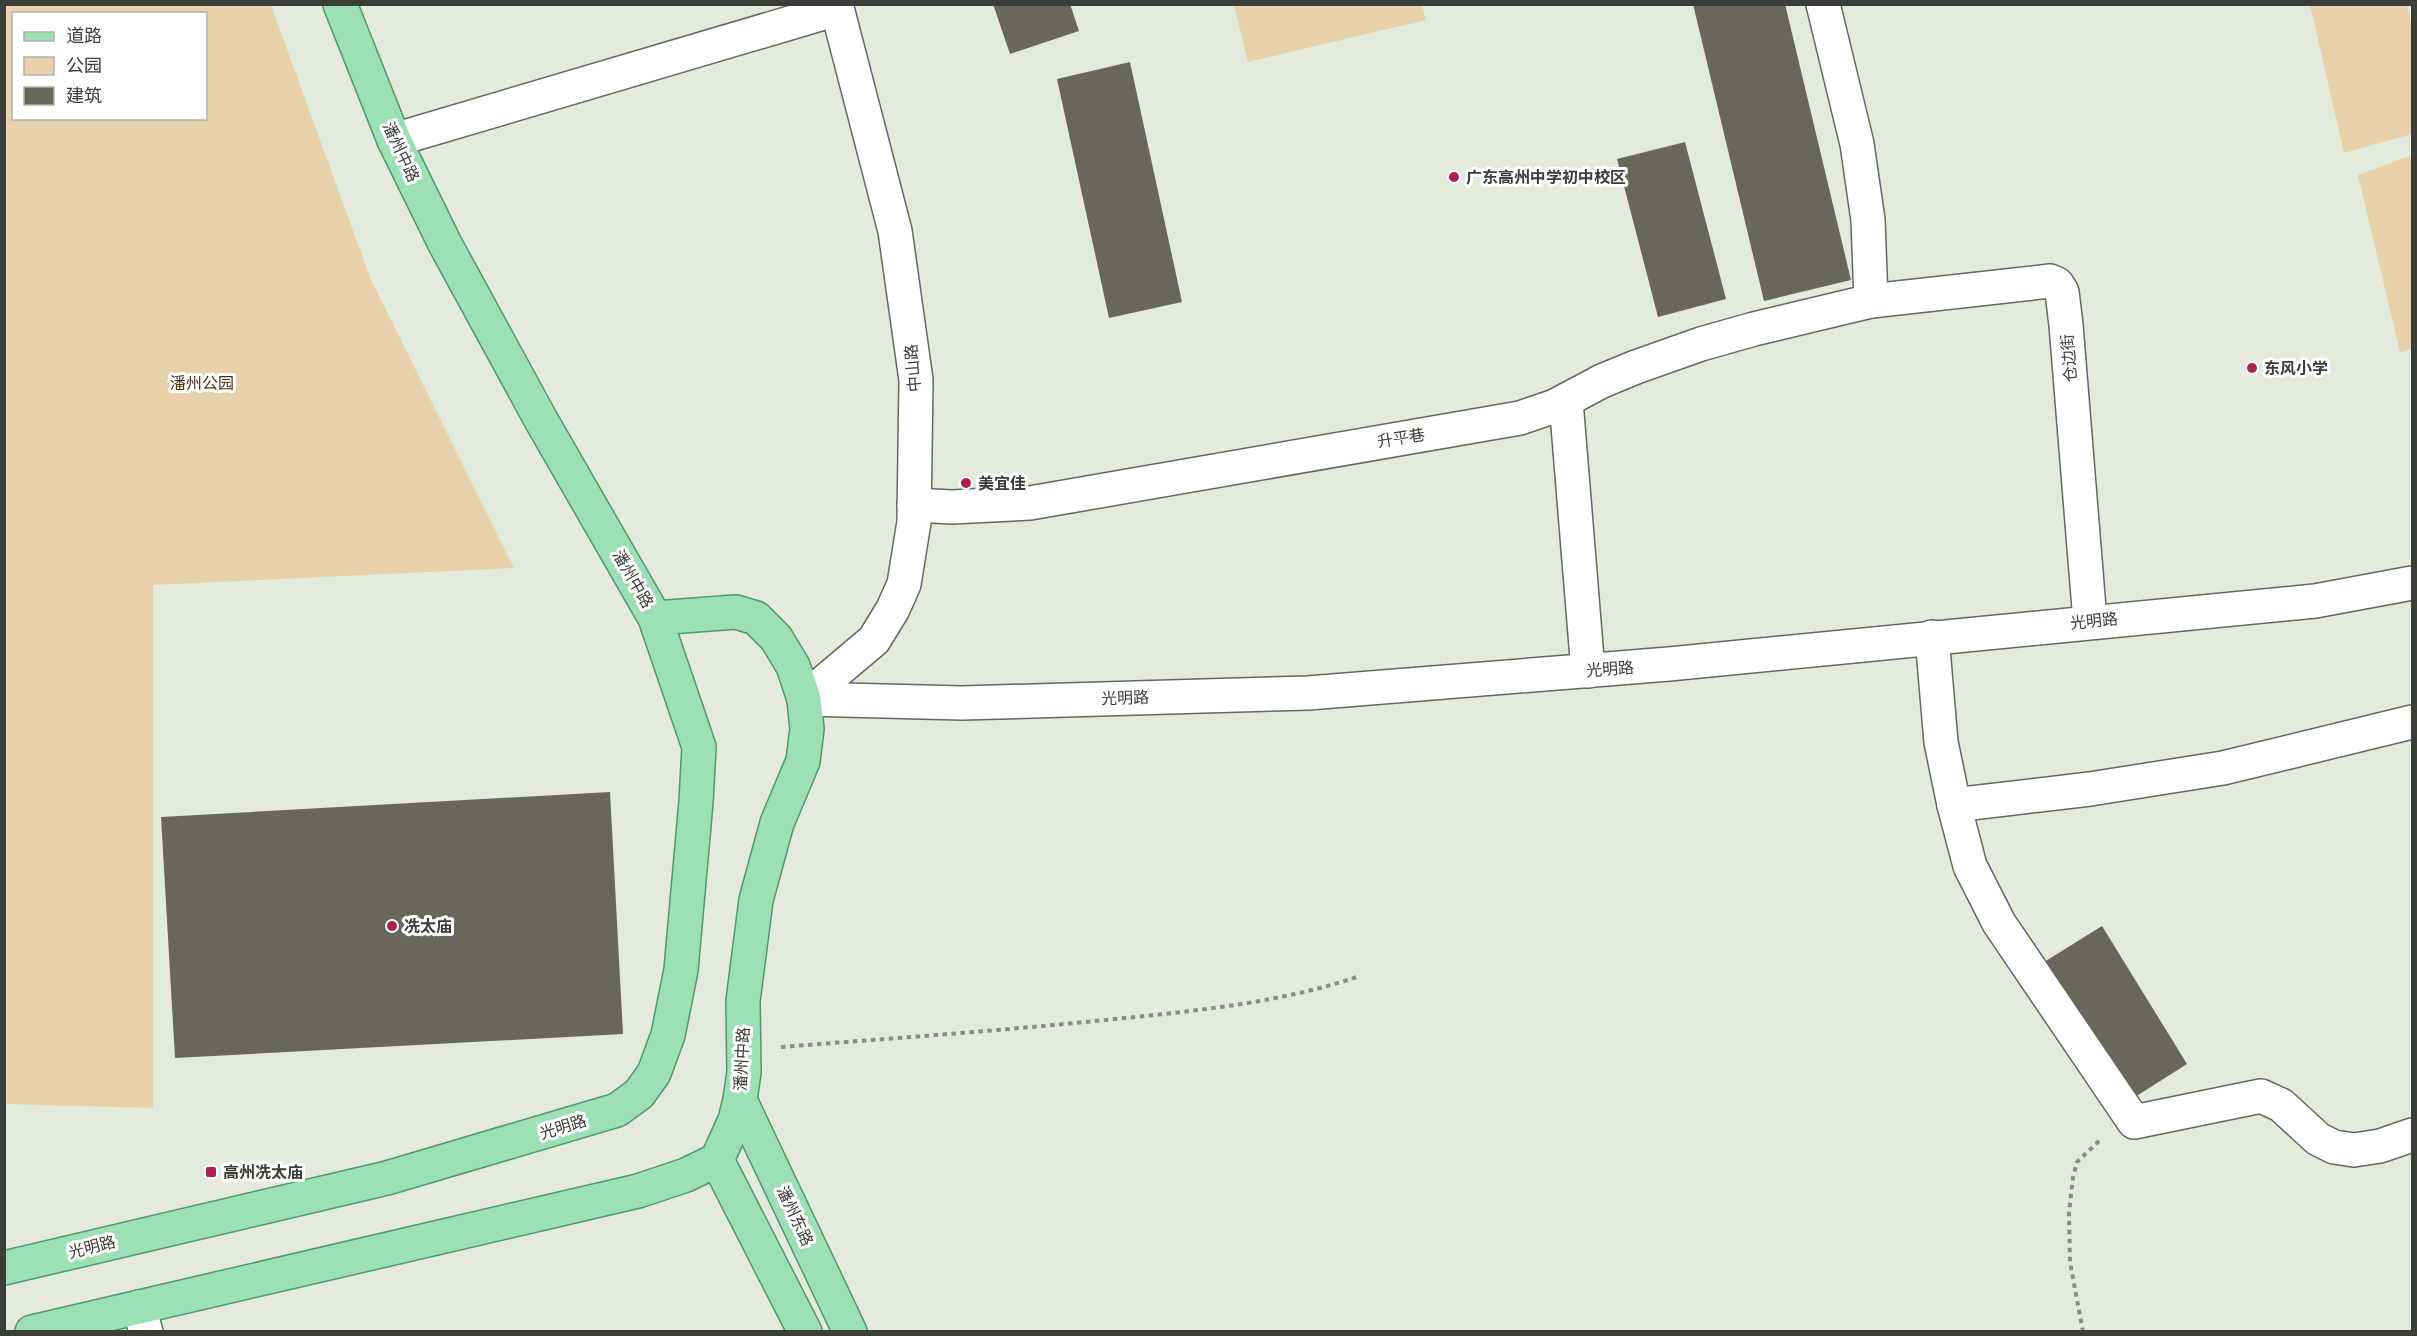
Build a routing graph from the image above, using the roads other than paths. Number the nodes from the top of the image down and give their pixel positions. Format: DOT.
graph roads {
  1 [pos="339,4"];
  2 [pos="1823,4"];
  3 [pos="837,7"];
  4 [pos="394,140"];
  5 [pos="1871,301"];
  6 [pos="1566,401"];
  7 [pos="914,505"];
  8 [pos="2412,584"];
  9 [pos="655,618"];
  10 [pos="2090,621"];
  11 [pos="1932,638"];
  12 [pos="1588,671"];
  13 [pos="804,699"];
  14 [pos="2412,722"];
  15 [pos="1954,805"];
  16 [pos="740,1101"];
  17 [pos="2412,1135"];
  18 [pos="717,1160"];
  19 [pos="4,1268"];
  20 [pos="142,1319"];
  21 [pos="32,1332"];
  22 [pos="805,1332"];
  23 [pos="850,1332"];
  1 -- 4 [label="main road, 潘州中路"];
  2 -- 5 [label="street"];
  3 -- 4 [label="street"];
  3 -- 7 [label="street, 中山路"];
  4 -- 9 [label="main road, 潘州中路"];
  5 -- 6 [label="street, 升平巷"];
  5 -- 10 [label="street, 仓边街"];
  6 -- 7 [label="street, 升平巷"];
  6 -- 12 [label="street"];
  7 -- 13 [label="street, 中山路"];
  8 -- 10 [label="street, 光明路"];
  9 -- 13 [label="main road, 潘州中路"];
  9 -- 19 [label="main road, 光明路"];
  10 -- 11 [label="street, 光明路"];
  11 -- 12 [label="street, 光明路"];
  11 -- 15 [label="street"];
  12 -- 13 [label="street, 光明路"];
  13 -- 16 [label="main road, 潘州中路"];
  14 -- 15 [label="street"];
  15 -- 17 [label="street"];
  16 -- 18 [label="main road, 潘州中路"];
  16 -- 23 [label="main road, 潘州东路"];
  18 -- 20 [label="main road"];
  18 -- 22 [label="main road"];
  20 -- 21 [label="main road"];
}
